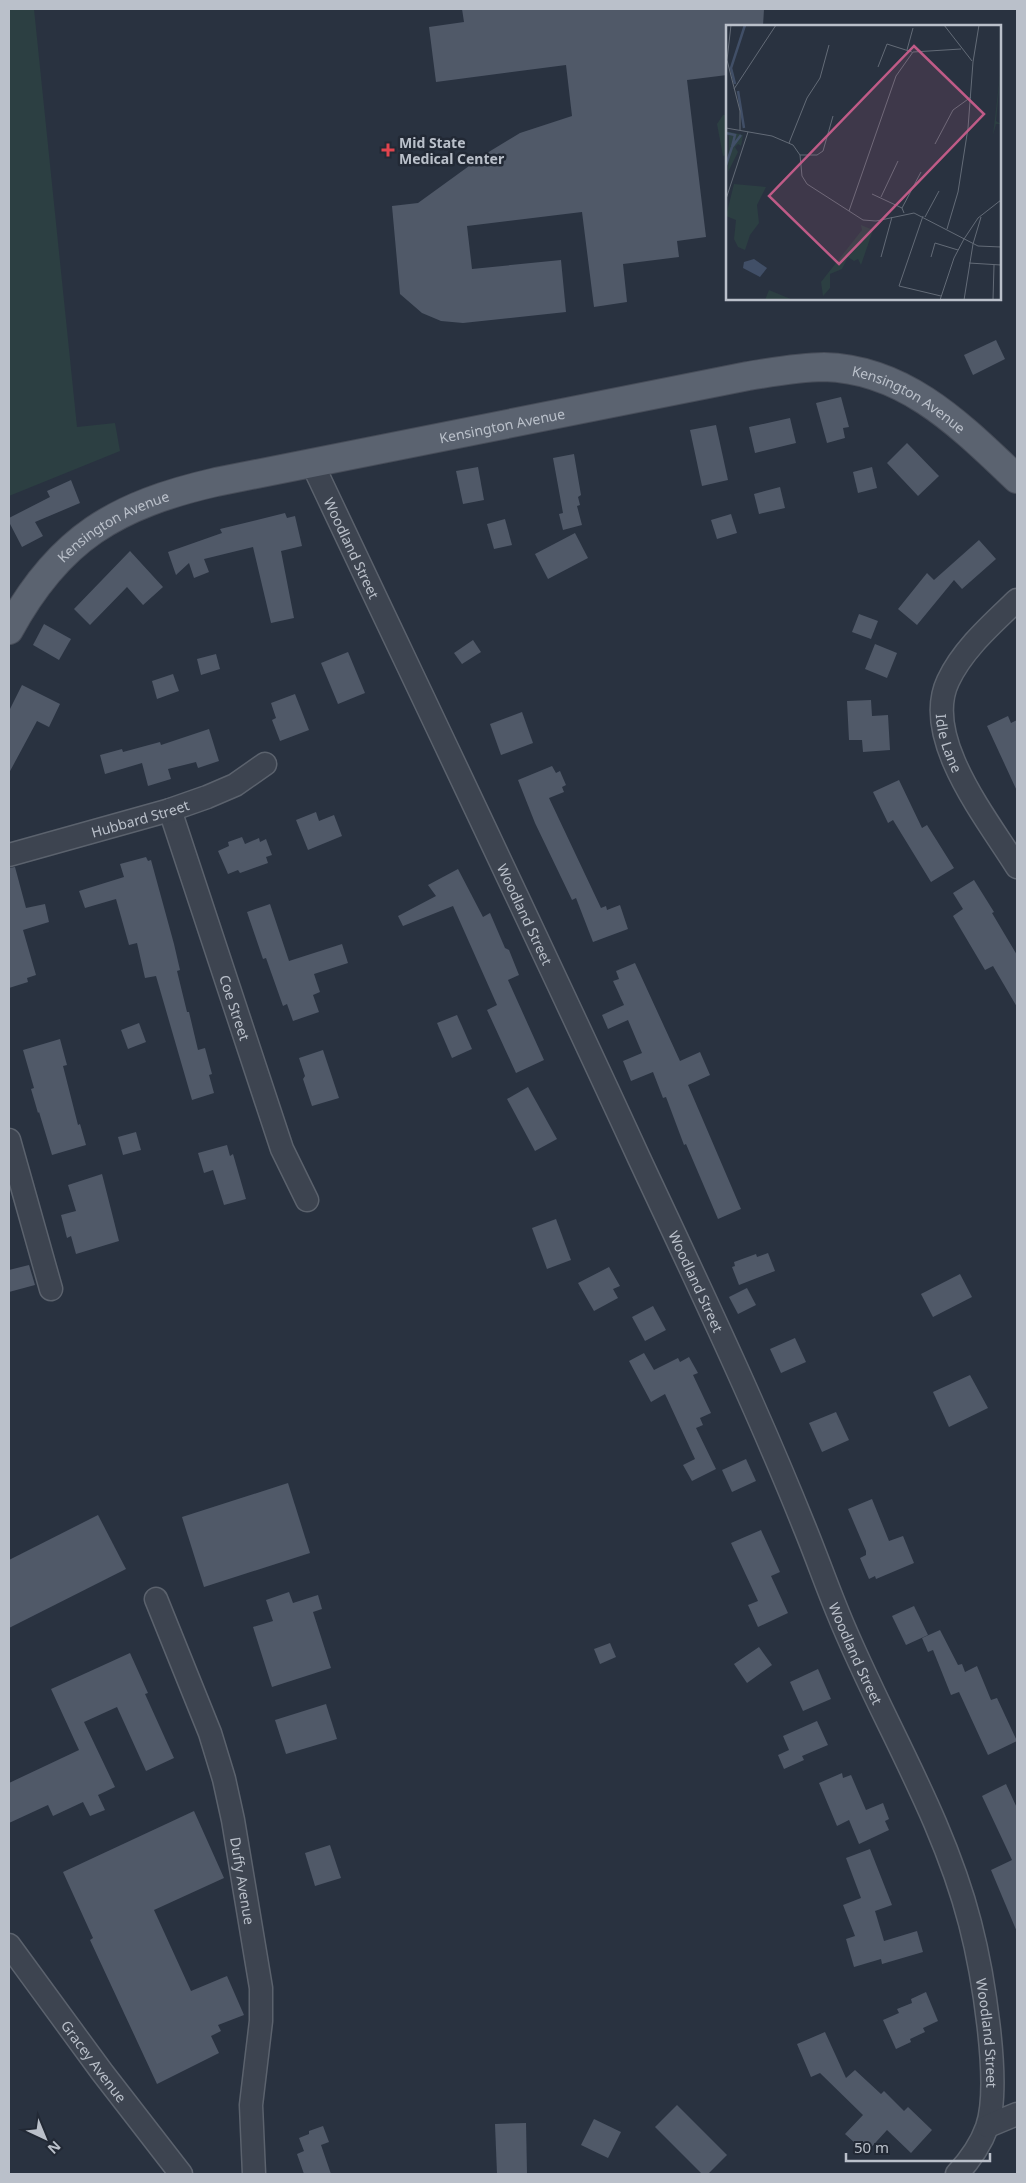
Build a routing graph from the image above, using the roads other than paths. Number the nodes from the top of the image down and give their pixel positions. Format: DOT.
graph roads {
  1 [pos="312,463"];
  2 [pos="1017,479"];
  3 [pos="1017,600"];
  4 [pos="9,630"];
  5 [pos="265,764"];
  6 [pos="170,810"];
  7 [pos="9,854"];
  8 [pos="1017,867"];
  9 [pos="9,1140"];
  10 [pos="308,1200"];
  11 [pos="51,1290"];
  12 [pos="156,1599"];
  13 [pos="9,1945"];
  14 [pos="1017,2114"];
  15 [pos="988,2126"];
  16 [pos="181,2174"];
  17 [pos="254,2174"];
  18 [pos="956,2174"];
  1 -- 2 [label="main road, Kensington Avenue"];
  1 -- 4 [label="main road, Kensington Avenue"];
  1 -- 15 [label="street, Woodland Street"];
  3 -- 8 [label="street, Idle Lane"];
  5 -- 6 [label="street, Hubbard Street"];
  6 -- 7 [label="street, Hubbard Street"];
  6 -- 10 [label="street, Coe Street"];
  9 -- 11 [label="street"];
  12 -- 17 [label="street, Duffy Avenue"];
  13 -- 16 [label="street, Gracey Avenue"];
  14 -- 15 [label="street"];
  15 -- 18 [label="street"];
}
